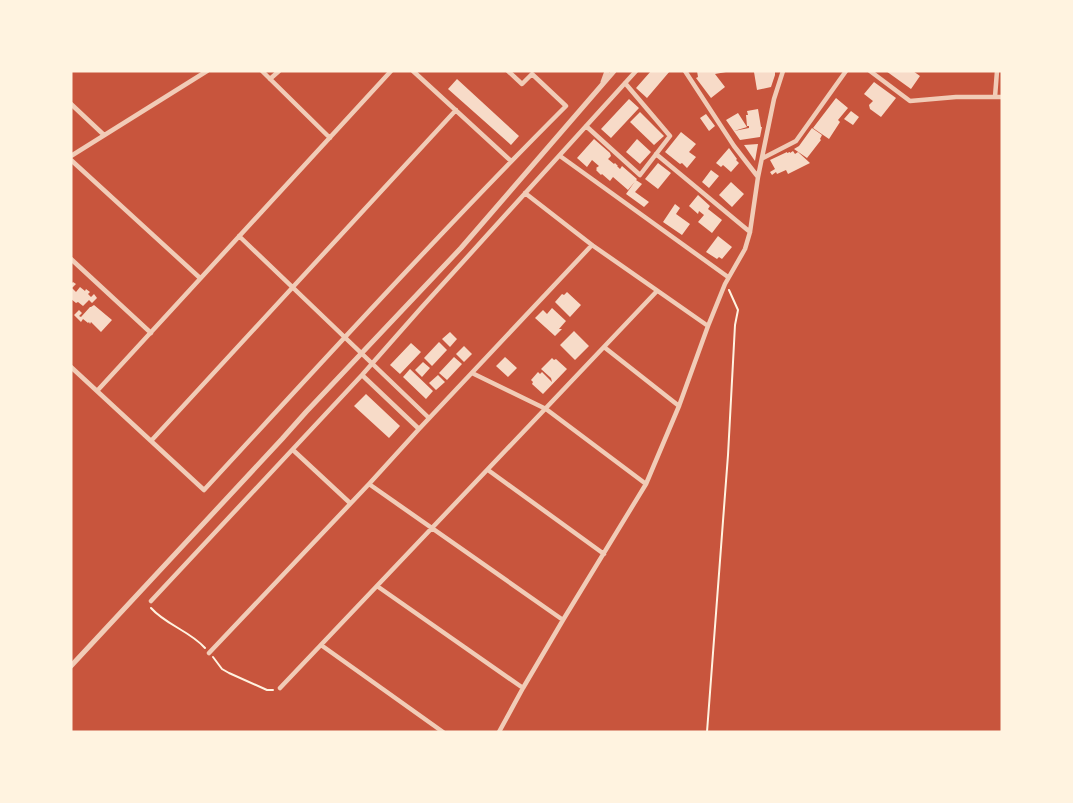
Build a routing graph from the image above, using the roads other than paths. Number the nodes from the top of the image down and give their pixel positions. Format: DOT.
graph roads {
  1 [pos="207,71"];
  2 [pos="262,71"];
  3 [pos="279,71"];
  4 [pos="391,71"];
  5 [pos="413,71"];
  6 [pos="508,71"];
  7 [pos="607,71"];
  8 [pos="614,71"];
  9 [pos="636,71"];
  10 [pos="685,71"];
  11 [pos="783,71"];
  12 [pos="846,71"];
  13 [pos="870,71"];
  14 [pos="997,71"];
  15 [pos="533,73"];
  16 [pos="270,79"];
  17 [pos="625,83"];
  18 [pos="601,87"];
  19 [pos="995,97"];
  20 [pos="1002,97"];
  21 [pos="71,104"];
  22 [pos="456,110"];
  23 [pos="586,126"];
  24 [pos="104,135"];
  25 [pos="330,138"];
  26 [pos="656,154"];
  27 [pos="560,156"];
  28 [pos="71,158"];
  29 [pos="763,158"];
  30 [pos="511,161"];
  31 [pos="758,176"];
  32 [pos="525,193"];
  33 [pos="750,232"];
  34 [pos="239,236"];
  35 [pos="592,245"];
  36 [pos="71,259"];
  37 [pos="728,277"];
  38 [pos="200,278"];
  39 [pos="292,287"];
  40 [pos="656,291"];
  41 [pos="708,326"];
  42 [pos="151,332"];
  43 [pos="345,338"];
  44 [pos="604,347"];
  45 [pos="361,353"];
  46 [pos="372,364"];
  47 [pos="71,367"];
  48 [pos="472,373"];
  49 [pos="362,375"];
  50 [pos="97,391"];
  51 [pos="679,406"];
  52 [pos="546,409"];
  53 [pos="429,418"];
  54 [pos="418,429"];
  55 [pos="151,440"];
  56 [pos="293,450"];
  57 [pos="488,470"];
  58 [pos="369,484"];
  59 [pos="646,484"];
  60 [pos="350,503"];
  61 [pos="432,528"];
  62 [pos="604,554"];
  63 [pos="377,586"];
  64 [pos="151,601"];
  65 [pos="563,620"];
  66 [pos="321,645"];
  67 [pos="210,653"];
  68 [pos="71,666"];
  69 [pos="280,688"];
  70 [pos="523,688"];
  71 [pos="443,732"];
  72 [pos="499,732"];
  1 -- 24 [label="street"];
  2 -- 16 [label="street"];
  3 -- 16 [label="street"];
  4 -- 25 [label="street"];
  5 -- 22 [label="street"];
  6 -- 15 [label="street"];
  7 -- 18 [label="street"];
  8 -- 18 [label="street"];
  9 -- 17 [label="street"];
  10 -- 31 [label="street"];
  11 -- 29 [label="street"];
  12 -- 29 [label="street"];
  13 -- 19 [label="street"];
  14 -- 19 [label="street"];
  15 -- 30 [label="street"];
  16 -- 25 [label="street"];
  17 -- 23 [label="street"];
  17 -- 26 [label="street"];
  18 -- 45 [label="street"];
  19 -- 20 [label="street"];
  21 -- 24 [label="street"];
  22 -- 30 [label="street"];
  22 -- 39 [label="street"];
  23 -- 26 [label="street"];
  23 -- 27 [label="street"];
  24 -- 28 [label="street"];
  25 -- 34 [label="street"];
  26 -- 33 [label="street"];
  27 -- 32 [label="street"];
  27 -- 37 [label="street"];
  28 -- 38 [label="street"];
  29 -- 31 [label="street"];
  30 -- 43 [label="street"];
  31 -- 33 [label="street"];
  32 -- 35 [label="street"];
  32 -- 46 [label="street"];
  33 -- 37 [label="street"];
  34 -- 38 [label="street"];
  34 -- 39 [label="street"];
  35 -- 40 [label="street"];
  35 -- 48 [label="street"];
  36 -- 42 [label="street"];
  37 -- 41 [label="street"];
  38 -- 42 [label="street"];
  39 -- 43 [label="street"];
  39 -- 55 [label="street"];
  40 -- 41 [label="street"];
  40 -- 44 [label="street"];
  41 -- 51 [label="street"];
  42 -- 50 [label="street"];
  43 -- 45 [label="street"];
  43 -- 55 [label="street"];
  44 -- 51 [label="street"];
  44 -- 52 [label="street"];
  45 -- 46 [label="street"];
  45 -- 68 [label="street"];
  46 -- 49 [label="street"];
  46 -- 53 [label="street"];
  47 -- 50 [label="street"];
  48 -- 52 [label="street"];
  48 -- 53 [label="street"];
  49 -- 54 [label="street"];
  49 -- 56 [label="street"];
  50 -- 55 [label="street"];
  51 -- 59 [label="street"];
  52 -- 57 [label="street"];
  52 -- 59 [label="street"];
  53 -- 54 [label="street"];
  54 -- 58 [label="street"];
  56 -- 60 [label="street"];
  56 -- 64 [label="street"];
  57 -- 61 [label="street"];
  57 -- 62 [label="street"];
  58 -- 60 [label="street"];
  58 -- 61 [label="street"];
  59 -- 62 [label="street"];
  60 -- 67 [label="street"];
  61 -- 63 [label="street"];
  61 -- 65 [label="street"];
  62 -- 65 [label="street"];
  63 -- 66 [label="street"];
  63 -- 70 [label="street"];
  65 -- 70 [label="street"];
  66 -- 69 [label="street"];
  66 -- 71 [label="street"];
  70 -- 72 [label="street"];
}
